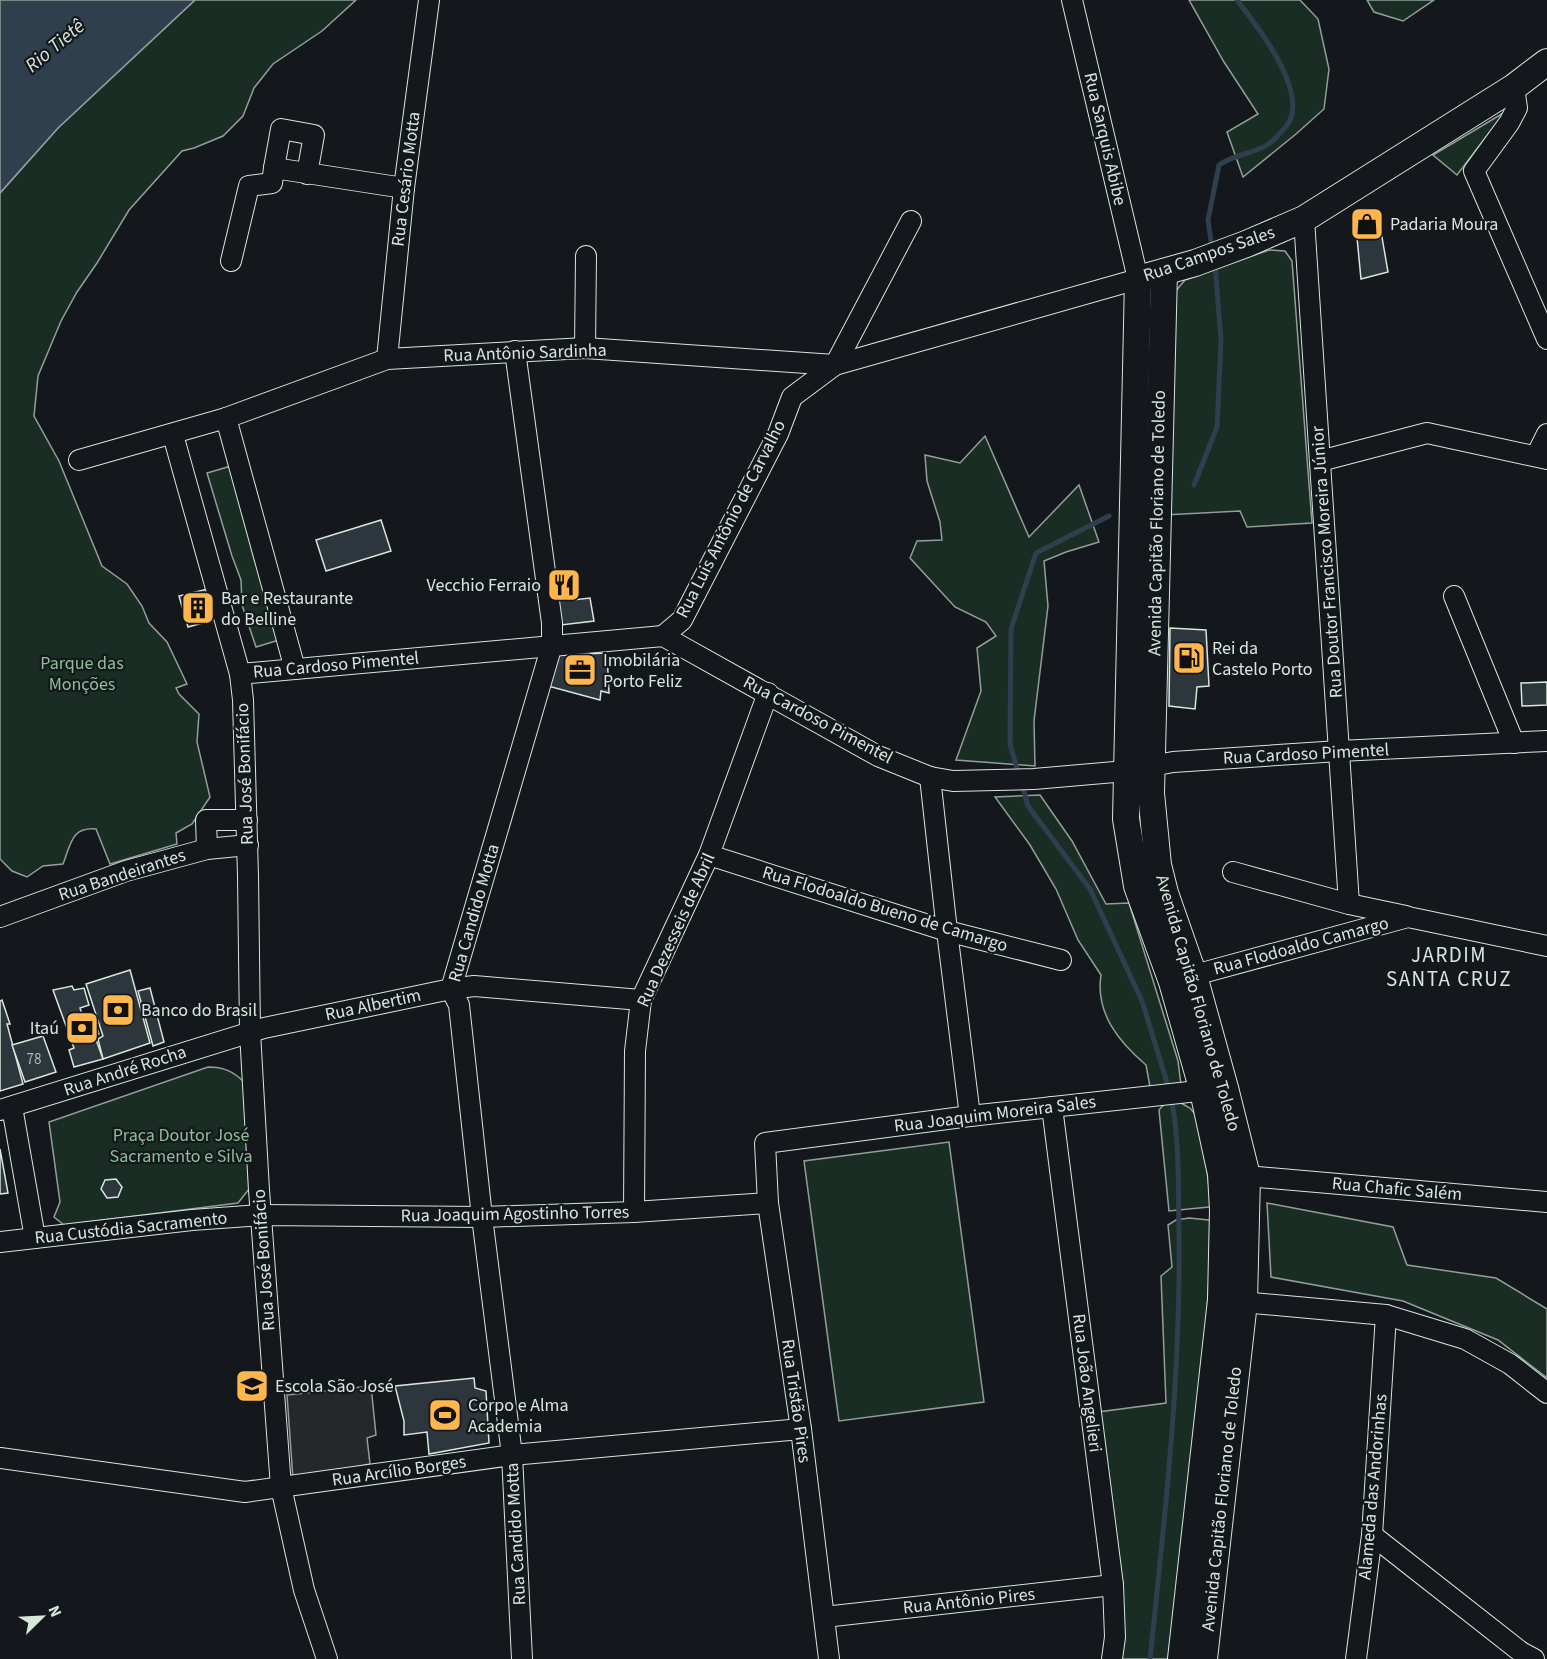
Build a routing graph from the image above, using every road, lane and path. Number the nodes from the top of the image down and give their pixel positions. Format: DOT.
graph roads {
  1 [pos="429,0"];
  2 [pos="1072,0"];
  3 [pos="1547,62"];
  4 [pos="1514,87"];
  5 [pos="274,168"];
  6 [pos="306,174"];
  7 [pos="404,188"];
  8 [pos="1304,219"];
  9 [pos="911,222"];
  10 [pos="586,256"];
  11 [pos="231,261"];
  12 [pos="1164,272"];
  13 [pos="1138,279"];
  14 [pos="1547,339"];
  15 [pos="585,348"];
  16 [pos="515,351"];
  17 [pos="387,359"];
  18 [pos="835,365"];
  19 [pos="226,418"];
  20 [pos="1547,434"];
  21 [pos="173,435"];
  22 [pos="1541,458"];
  23 [pos="79,460"];
  24 [pos="1320,461"];
  25 [pos="1454,596"];
  26 [pos="1130,602"];
  27 [pos="1155,606"];
  28 [pos="663,636"];
  29 [pos="552,645"];
  30 [pos="295,669"];
  31 [pos="240,674"];
  32 [pos="768,693"];
  33 [pos="1547,741"];
  34 [pos="1514,743"];
  35 [pos="1339,751"];
  36 [pos="1151,765"];
  37 [pos="1126,771"];
  38 [pos="930,777"];
  39 [pos="247,820"];
  40 [pos="248,845"];
  41 [pos="207,849"];
  42 [pos="710,855"];
  43 [pos="1233,872"];
  44 [pos="1349,904"];
  45 [pos="1,912"];
  46 [pos="1408,917"];
  47 [pos="947,931"];
  48 [pos="1547,946"];
  49 [pos="1061,960"];
  50 [pos="1183,979"];
  51 [pos="451,989"];
  52 [pos="641,1000"];
  53 [pos="250,1032"];
  54 [pos="1204,1090"];
  55 [pos="1052,1107"];
  56 [pos="6,1109"];
  57 [pos="970,1116"];
  58 [pos="765,1143"];
  59 [pos="1247,1176"];
  60 [pos="1547,1202"];
  61 [pos="768,1203"];
  62 [pos="634,1212"];
  63 [pos="261,1215"];
  64 [pos="482,1217"];
  65 [pos="35,1238"];
  66 [pos="0,1242"];
  67 [pos="1232,1301"];
  68 [pos="1386,1315"];
  69 [pos="1547,1393"];
  70 [pos="801,1429"];
  71 [pos="512,1455"];
  72 [pos="0,1458"];
  73 [pos="281,1487"];
  74 [pos="1372,1535"];
  75 [pos="1113,1585"];
  76 [pos="824,1617"];
  77 [pos="327,1659"];
  78 [pos="522,1659"];
  79 [pos="830,1659"];
  80 [pos="1112,1659"];
  81 [pos="1181,1659"];
  82 [pos="1204,1659"];
  83 [pos="1356,1659"];
  84 [pos="1534,1659"];
  1 -- 7 [label="street, Rua Cesário Motta"];
  2 -- 13 [label="street, Rua Sarquis Abibe"];
  3 -- 4 [label="main road, Rua Campos Sales"];
  4 -- 8 [label="main road, Rua Campos Sales"];
  4 -- 14 [label="street"];
  5 -- 6 [label="street"];
  5 -- 6 [label="street"];
  5 -- 11 [label="street"];
  6 -- 7 [label="street"];
  7 -- 17 [label="street, Rua Cesário Motta"];
  8 -- 12 [label="main road, Rua Campos Sales"];
  8 -- 24 [label="street, Rua Doutor Francisco Moreira Júnior"];
  9 -- 18 [label="street, Rua Luis Antônio de Carvalho"];
  10 -- 15 [label="street"];
  12 -- 13 [label="main road, Rua Campos Sales"];
  12 -- 27 [label="main road, Avenida Capitão Floriano de Toledo"];
  13 -- 18 [label="street, Rua Campos Sales"];
  13 -- 26 [label="main road, Avenida Capitão Floriano de Toledo"];
  15 -- 16 [label="street, Rua Antônio Sardinha"];
  15 -- 18 [label="street, Rua Antônio Sardinha"];
  16 -- 17 [label="street, Rua Antônio Sardinha"];
  16 -- 29 [label="street, Rua Candido Motta"];
  17 -- 19 [label="street, Rua Antônio Sardinha"];
  18 -- 28 [label="street, Rua Luis Antônio de Carvalho"];
  19 -- 21 [label="street, Rua Antônio Sardinha"];
  19 -- 30 [label="street"];
  20 -- 22 [label="street"];
  21 -- 23 [label="street, Rua Antônio Sardinha"];
  21 -- 31 [label="street, Rua José Bonifácio"];
  22 -- 24 [label="street"];
  24 -- 35 [label="street, Rua Doutor Francisco Moreira Júnior"];
  25 -- 34 [label="street"];
  26 -- 27 [label="main road"];
  26 -- 37 [label="main road, Avenida Capitão Floriano de Toledo"];
  27 -- 36 [label="main road, Avenida Capitão Floriano de Toledo"];
  28 -- 29 [label="street, Rua Cardoso Pimentel"];
  28 -- 32 [label="street, Rua Cardoso Pimentel"];
  29 -- 30 [label="street, Rua Cardoso Pimentel"];
  29 -- 51 [label="street, Rua Candido Motta"];
  30 -- 31 [label="street, Rua Cardoso Pimentel"];
  31 -- 39 [label="street, Rua José Bonifácio"];
  32 -- 38 [label="street, Rua Cardoso Pimentel"];
  32 -- 42 [label="street, Rua Dezesseis de Abril"];
  33 -- 34 [label="street, Rua Cardoso Pimentel"];
  34 -- 35 [label="street, Rua Cardoso Pimentel"];
  35 -- 36 [label="street, Rua Cardoso Pimentel"];
  35 -- 44 [label="street, Rua Doutor Francisco Moreira Júnior"];
  36 -- 37 [label="street, Rua Cardoso Pimentel"];
  36 -- 50 [label="main road, Avenida Capitão Floriano de Toledo"];
  37 -- 38 [label="street, Rua Cardoso Pimentel"];
  37 -- 50 [label="main road, Avenida Capitão Floriano de Toledo"];
  38 -- 47 [label="street"];
  39 -- 40 [label="street, Rua José Bonifácio"];
  39 -- 41 [label="street"];
  40 -- 41 [label="street, Rua Bandeirantes"];
  40 -- 53 [label="street, Rua José Bonifácio"];
  41 -- 45 [label="street, Rua Bandeirantes"];
  42 -- 47 [label="street, Rua Flodoaldo Bueno de Camargo"];
  42 -- 52 [label="street, Rua Dezesseis de Abril"];
  43 -- 44 [label="street, Rua Flodoaldo Camargo"];
  44 -- 46 [label="street, Rua Flodoaldo Camargo"];
  46 -- 48 [label="street, Rua Flodoaldo Camargo"];
  46 -- 50 [label="street, Rua Flodoaldo Camargo"];
  47 -- 49 [label="street, Rua Flodoaldo Bueno de Camargo"];
  47 -- 57 [label="street"];
  50 -- 54 [label="main road, Avenida Capitão Floriano de Toledo"];
  51 -- 52 [label="street, Rua Albertim"];
  51 -- 53 [label="street, Rua Albertim"];
  51 -- 64 [label="street, Rua Candido Motta"];
  52 -- 62 [label="street, Rua Dezesseis de Abril"];
  53 -- 56 [label="street, Rua André Rocha"];
  53 -- 63 [label="street, Rua José Bonifácio"];
  54 -- 55 [label="street, Rua Joaquim Moreira Sales"];
  54 -- 59 [label="main road, Avenida Capitão Floriano de Toledo"];
  54 -- 67 [label="main road, Avenida Capitão Floriano de Toledo"];
  55 -- 57 [label="street, Rua Joaquim Moreira Sales"];
  55 -- 75 [label="street, Rua João Angelieri"];
  56 -- 65 [label="street"];
  57 -- 58 [label="street, Rua Joaquim Moreira Sales"];
  58 -- 61 [label="street, Rua Tristão Pires"];
  59 -- 60 [label="street, Rua Chafic Salém"];
  59 -- 67 [label="main road, Avenida Capitão Floriano de Toledo"];
  61 -- 62 [label="street, Rua Joaquim Agostinho Torres"];
  61 -- 70 [label="street, Rua Tristão Pires"];
  62 -- 64 [label="street, Rua Joaquim Agostinho Torres"];
  63 -- 64 [label="street, Rua Joaquim Agostinho Torres"];
  63 -- 65 [label="street, Rua Custódia Sacramento"];
  63 -- 73 [label="street, Rua José Bonifácio"];
  64 -- 71 [label="street, Rua Candido Motta"];
  65 -- 66 [label="street, Rua Custódia Sacramento"];
  67 -- 68 [label="street"];
  67 -- 81 [label="main road, Avenida Capitão Floriano de Toledo"];
  67 -- 82 [label="main road, Avenida Capitão Floriano de Toledo"];
  68 -- 69 [label="street"];
  68 -- 74 [label="street, Alameda das Andorinhas"];
  70 -- 71 [label="street, Rua Arcílio Borges"];
  70 -- 76 [label="street, Rua Tristão Pires"];
  71 -- 73 [label="street, Rua Arcílio Borges"];
  71 -- 78 [label="street, Rua Candido Motta"];
  72 -- 73 [label="street, Rua Arcílio Borges"];
  73 -- 77 [label="street, Rua José Bonifácio"];
  74 -- 83 [label="street, Alameda das Andorinhas"];
  74 -- 84 [label="street"];
  75 -- 76 [label="street, Rua Antônio Pires"];
  75 -- 80 [label="street, Rua João Angelieri"];
  76 -- 79 [label="street, Rua Tristão Pires"];
}
